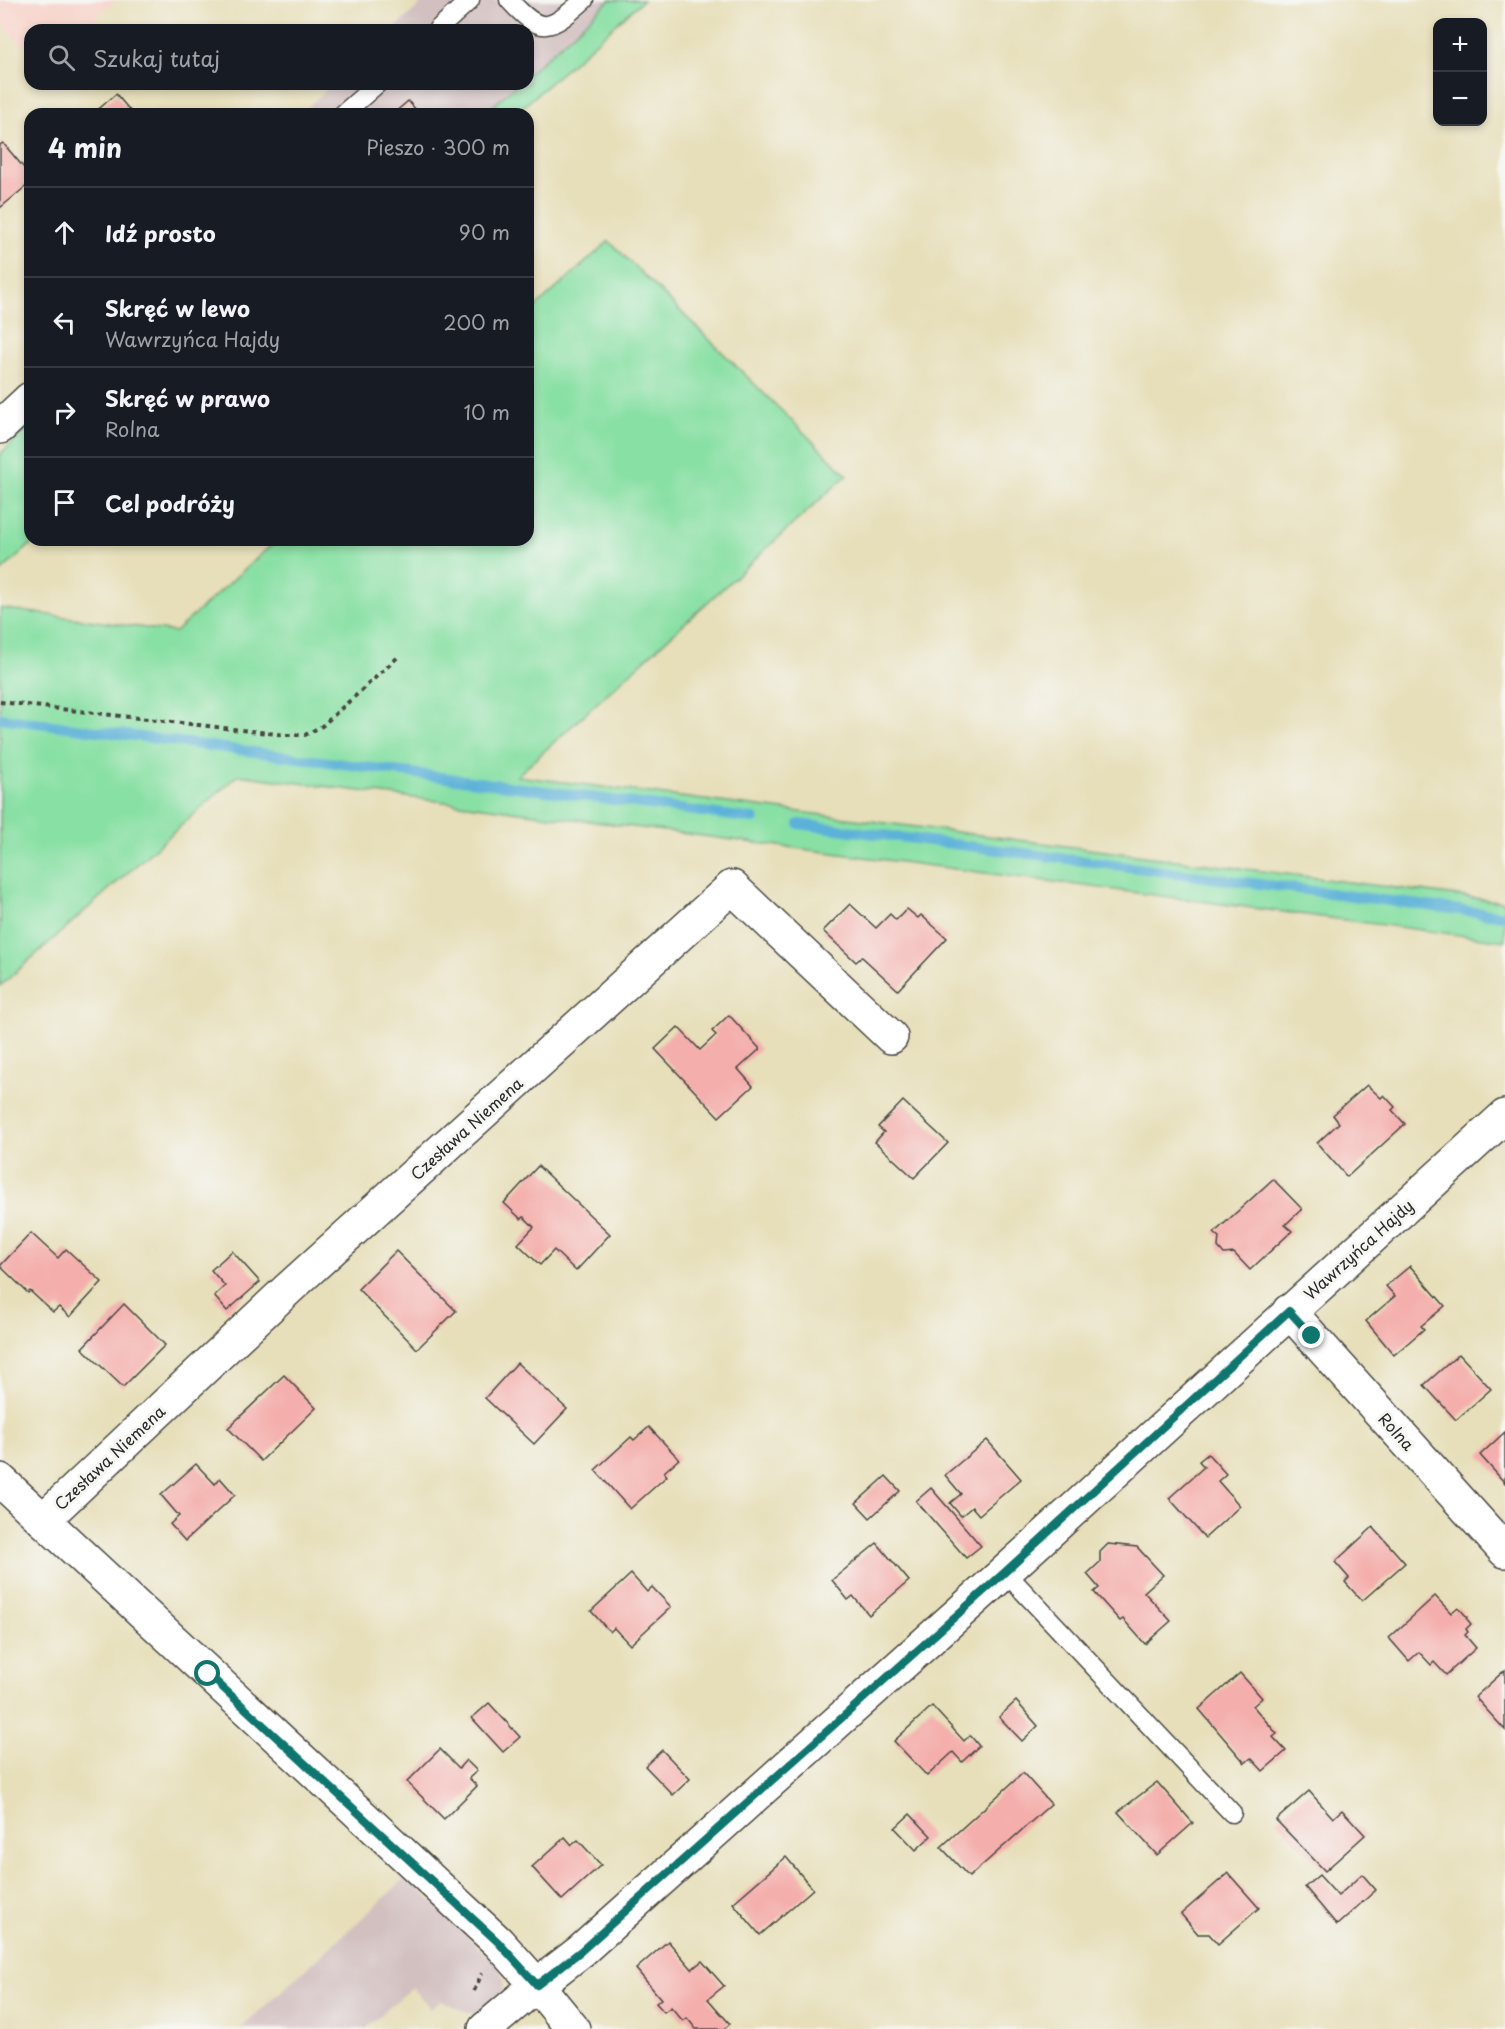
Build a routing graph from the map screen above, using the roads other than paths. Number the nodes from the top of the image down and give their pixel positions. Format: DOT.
graph roads {
  1 [pos="470,0"];
  2 [pos="509,0"];
  3 [pos="584,0"];
  4 [pos="443,24"];
  5 [pos="369,90"];
  6 [pos="350,108"];
  7 [pos="24,405"];
  8 [pos="0,427"];
  9 [pos="891,1037"];
  10 [pos="1505,1116"];
  11 [pos="1289,1311"];
  12 [pos="0,1480"];
  13 [pos="43,1520"];
  14 [pos="1505,1551"];
  15 [pos="1005,1572"];
  16 [pos="1232,1813"];
  17 [pos="537,1985"];
  18 [pos="485,2029"];
  19 [pos="573,2029"];
  1 -- 4 [label="lane"];
  2 -- 3 [label="lane"];
  5 -- 6 [label="lane"];
  7 -- 8 [label="street"];
  9 -- 13 [label="street, Czesława Niemena"];
  10 -- 11 [label="street, Wawrzyńca Hajdy"];
  11 -- 14 [label="street, Rolna"];
  11 -- 15 [label="street, Wawrzyńca Hajdy"];
  12 -- 13 [label="street"];
  13 -- 17 [label="street"];
  15 -- 16 [label="lane"];
  15 -- 17 [label="street, Wawrzyńca Hajdy"];
  17 -- 18 [label="street, Wawrzyńca Hajdy"];
  17 -- 19 [label="street"];
}
